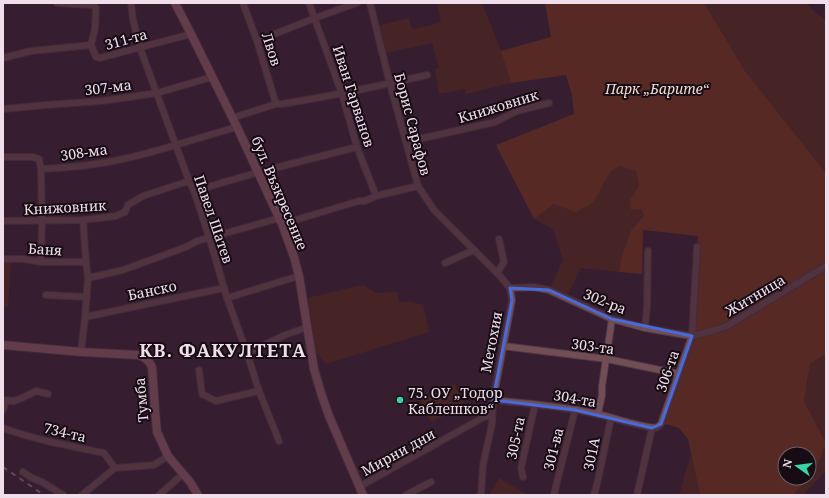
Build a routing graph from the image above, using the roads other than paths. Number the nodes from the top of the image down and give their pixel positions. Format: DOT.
graph roads {
  1 [pos="57,3"];
  2 [pos="131,3"];
  3 [pos="175,3"];
  4 [pos="243,3"];
  5 [pos="309,3"];
  6 [pos="357,3"];
  7 [pos="370,3"];
  8 [pos="315,18"];
  9 [pos="191,34"];
  10 [pos="257,41"];
  11 [pos="91,45"];
  12 [pos="140,48"];
  13 [pos="3,58"];
  14 [pos="427,75"];
  15 [pos="212,77"];
  16 [pos="390,84"];
  17 [pos="157,93"];
  18 [pos="342,94"];
  19 [pos="549,102"];
  20 [pos="276,104"];
  21 [pos="3,109"];
  22 [pos="232,118"];
  23 [pos="237,127"];
  24 [pos="406,142"];
  25 [pos="176,145"];
  26 [pos="357,147"];
  27 [pos="3,157"];
  28 [pos="41,169"];
  29 [pos="259,172"];
  30 [pos="189,181"];
  31 [pos="418,186"];
  32 [pos="194,190"];
  33 [pos="376,196"];
  34 [pos="83,220"];
  35 [pos="3,221"];
  36 [pos="42,221"];
  37 [pos="281,221"];
  38 [pos="209,237"];
  39 [pos="499,239"];
  40 [pos="697,247"];
  41 [pos="474,250"];
  42 [pos="648,251"];
  43 [pos="3,259"];
  44 [pos="40,262"];
  45 [pos="86,262"];
  46 [pos="445,263"];
  47 [pos="826,266"];
  48 [pos="497,273"];
  49 [pos="299,276"];
  50 [pos="88,278"];
  51 [pos="224,288"];
  52 [pos="510,288"];
  53 [pos="46,295"];
  54 [pos="87,297"];
  55 [pos="227,298"];
  56 [pos="85,317"];
  57 [pos="612,319"];
  58 [pos="308,327"];
  59 [pos="645,328"];
  60 [pos="692,336"];
  61 [pos="3,345"];
  62 [pos="503,346"];
  63 [pos="81,352"];
  64 [pos="247,353"];
  65 [pos="607,359"];
  66 [pos="199,370"];
  67 [pos="679,374"];
  68 [pos="259,392"];
  69 [pos="48,394"];
  70 [pos="493,400"];
  71 [pos="4,401"];
  72 [pos="535,405"];
  73 [pos="3,410"];
  74 [pos="575,410"];
  75 [pos="598,414"];
  76 [pos="492,415"];
  77 [pos="611,418"];
  78 [pos="3,428"];
  79 [pos="652,428"];
  80 [pos="279,441"];
  81 [pos="168,456"];
  82 [pos="115,468"];
  83 [pos="23,472"];
  84 [pos="183,474"];
  85 [pos="523,477"];
  86 [pos="431,482"];
  87 [pos="359,487"];
  88 [pos="63,495"];
  89 [pos="82,495"];
  90 [pos="159,495"];
  91 [pos="198,495"];
  92 [pos="363,495"];
  93 [pos="406,495"];
  94 [pos="481,495"];
  95 [pos="555,495"];
  96 [pos="594,495"];
  97 [pos="637,495"];
  1 -- 11 [label="street"];
  2 -- 12 [label="street, Павел Шатев"];
  3 -- 9 [label="street, бул. Възкресение"];
  4 -- 10 [label="street, Лвов"];
  5 -- 8 [label="street, Иван Гарванов"];
  6 -- 8 [label="street"];
  7 -- 16 [label="street, Борис Сарафов"];
  8 -- 10 [label="street"];
  8 -- 18 [label="street, Иван Гарванов"];
  9 -- 12 [label="street, 311-та"];
  9 -- 15 [label="street, бул. Възкресение"];
  10 -- 20 [label="street, Лвов"];
  11 -- 12 [label="street, 311-та"];
  11 -- 13 [label="street, 311-та"];
  12 -- 17 [label="street, Павел Шатев"];
  14 -- 16 [label="street"];
  15 -- 17 [label="street, 307-ма"];
  15 -- 22 [label="street, бул. Възкресение"];
  16 -- 18 [label="street"];
  16 -- 24 [label="street, Борис Сарафов"];
  17 -- 21 [label="street, 307-ма"];
  17 -- 25 [label="street, Павел Шатев"];
  18 -- 20 [label="street"];
  18 -- 26 [label="street, Иван Гарванов"];
  19 -- 24 [label="street, Книжовник"];
  20 -- 22 [label="street"];
  22 -- 23 [label="street, бул. Възкресение"];
  23 -- 25 [label="street, 308-ма"];
  23 -- 29 [label="street, бул. Възкресение"];
  24 -- 31 [label="street, Борис Сарафов"];
  25 -- 28 [label="street, 308-ма"];
  25 -- 30 [label="street, Павел Шатев"];
  26 -- 29 [label="street"];
  26 -- 33 [label="street, Иван Гарванов"];
  27 -- 28 [label="street"];
  28 -- 36 [label="street"];
  29 -- 32 [label="street"];
  29 -- 37 [label="street, бул. Възкресение"];
  30 -- 32 [label="street, Павел Шатев"];
  30 -- 34 [label="street, Книжовник"];
  31 -- 33 [label="street"];
  31 -- 41 [label="street, Борис Сарафов"];
  32 -- 38 [label="street, Павел Шатев"];
  33 -- 37 [label="street"];
  34 -- 36 [label="street, Книжовник"];
  34 -- 45 [label="street"];
  35 -- 36 [label="street, Книжовник"];
  36 -- 44 [label="street"];
  37 -- 38 [label="street"];
  37 -- 49 [label="street, бул. Възкресение"];
  38 -- 50 [label="street"];
  38 -- 51 [label="street, Павел Шатев"];
  39 -- 48 [label="street"];
  40 -- 60 [label="street, 306-та"];
  41 -- 46 [label="street"];
  41 -- 48 [label="street, Борис Сарафов"];
  42 -- 59 [label="street"];
  43 -- 44 [label="street, Баня"];
  44 -- 45 [label="street, Баня"];
  45 -- 50 [label="street"];
  47 -- 60 [label="street, Житница"];
  48 -- 52 [label="street, Борис Сарафов"];
  49 -- 55 [label="street"];
  49 -- 58 [label="street, бул. Възкресение"];
  50 -- 54 [label="street"];
  51 -- 55 [label="street, Павел Шатев"];
  51 -- 56 [label="street, Банско"];
  52 -- 57 [label="street, 302-ра"];
  52 -- 62 [label="street, Метохия"];
  53 -- 54 [label="street"];
  54 -- 56 [label="street"];
  55 -- 64 [label="street, Павел Шатев"];
  56 -- 63 [label="street"];
  57 -- 59 [label="street, 302-ра"];
  57 -- 65 [label="street"];
  58 -- 64 [label="street"];
  58 -- 87 [label="street, бул. Възкресение"];
  59 -- 60 [label="street, 302-ра"];
  60 -- 67 [label="street, 306-та"];
  61 -- 63 [label="street"];
  62 -- 65 [label="street, 303-та"];
  62 -- 70 [label="street, Метохия"];
  63 -- 81 [label="street, Тумба"];
  64 -- 68 [label="street, Павел Шатев"];
  65 -- 67 [label="street, 303-та"];
  65 -- 75 [label="street"];
  66 -- 68 [label="street"];
  67 -- 79 [label="street, 306-та"];
  68 -- 80 [label="street, Павел Шатев"];
  69 -- 71 [label="street"];
  70 -- 72 [label="street, 304-та"];
  70 -- 76 [label="street, Метохия"];
  71 -- 73 [label="street"];
  72 -- 74 [label="street, 304-та"];
  72 -- 85 [label="street, 305-та"];
  74 -- 75 [label="street, 304-та"];
  74 -- 95 [label="street, 301-ва"];
  75 -- 77 [label="street, 304-та"];
  76 -- 87 [label="street, Мирни дни"];
  76 -- 94 [label="street, Метохия"];
  77 -- 79 [label="street, 304-та"];
  77 -- 96 [label="street, 301А"];
  78 -- 82 [label="street, 734-та"];
  79 -- 97 [label="street"];
  81 -- 82 [label="street"];
  81 -- 84 [label="street, Тумба"];
  82 -- 89 [label="street"];
  83 -- 88 [label="street"];
  84 -- 90 [label="street"];
  84 -- 91 [label="street, Тумба"];
  86 -- 93 [label="street"];
  87 -- 92 [label="street, бул. Възкресение"];
}
